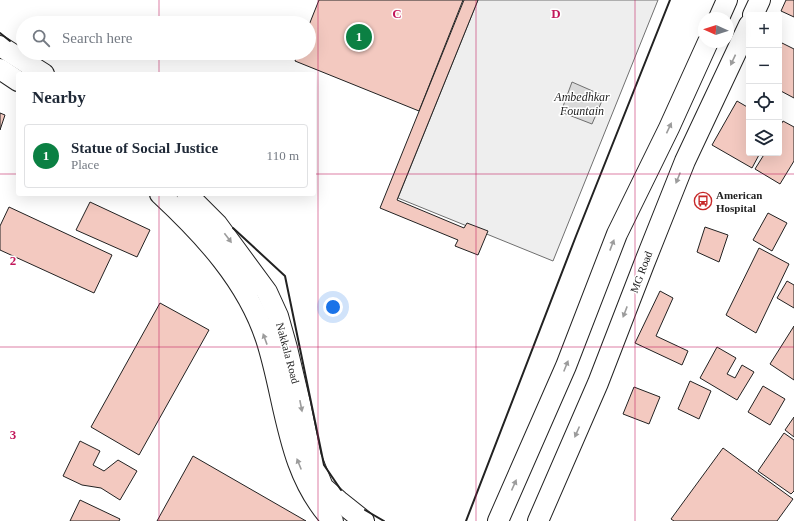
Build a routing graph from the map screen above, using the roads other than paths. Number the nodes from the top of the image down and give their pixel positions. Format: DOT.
graph roads {
  1 [pos="727,0"];
  2 [pos="760,0"];
  3 [pos="722,12"];
  4 [pos="754,12"];
  5 [pos="746,31"];
  6 [pos="0,46"];
  7 [pos="705,48"];
  8 [pos="16,56"];
  9 [pos="22,60"];
  10 [pos="0,69"];
  11 [pos="41,72"];
  12 [pos="16,80"];
  13 [pos="166,196"];
  14 [pos="188,203"];
  15 [pos="333,521"];
  16 [pos="364,521"];
  17 [pos="498,521"];
  18 [pos="538,521"];
  1 -- 3 [label="main road"];
  2 -- 4 [label="main road"];
  5 -- 18 [label="main road, MG Road, one-way"];
  6 -- 8 [label="main road"];
  17 -- 7 [label="main road, one-way"];
  9 -- 11 [label="main road"];
  10 -- 12 [label="main road"];
  13 -- 14 [label="main road, Nakkala Road"];
  15 -- 14 [label="main road, Nakkala Road, one-way"];
  14 -- 16 [label="main road, Nakkala Road, one-way"];
}
